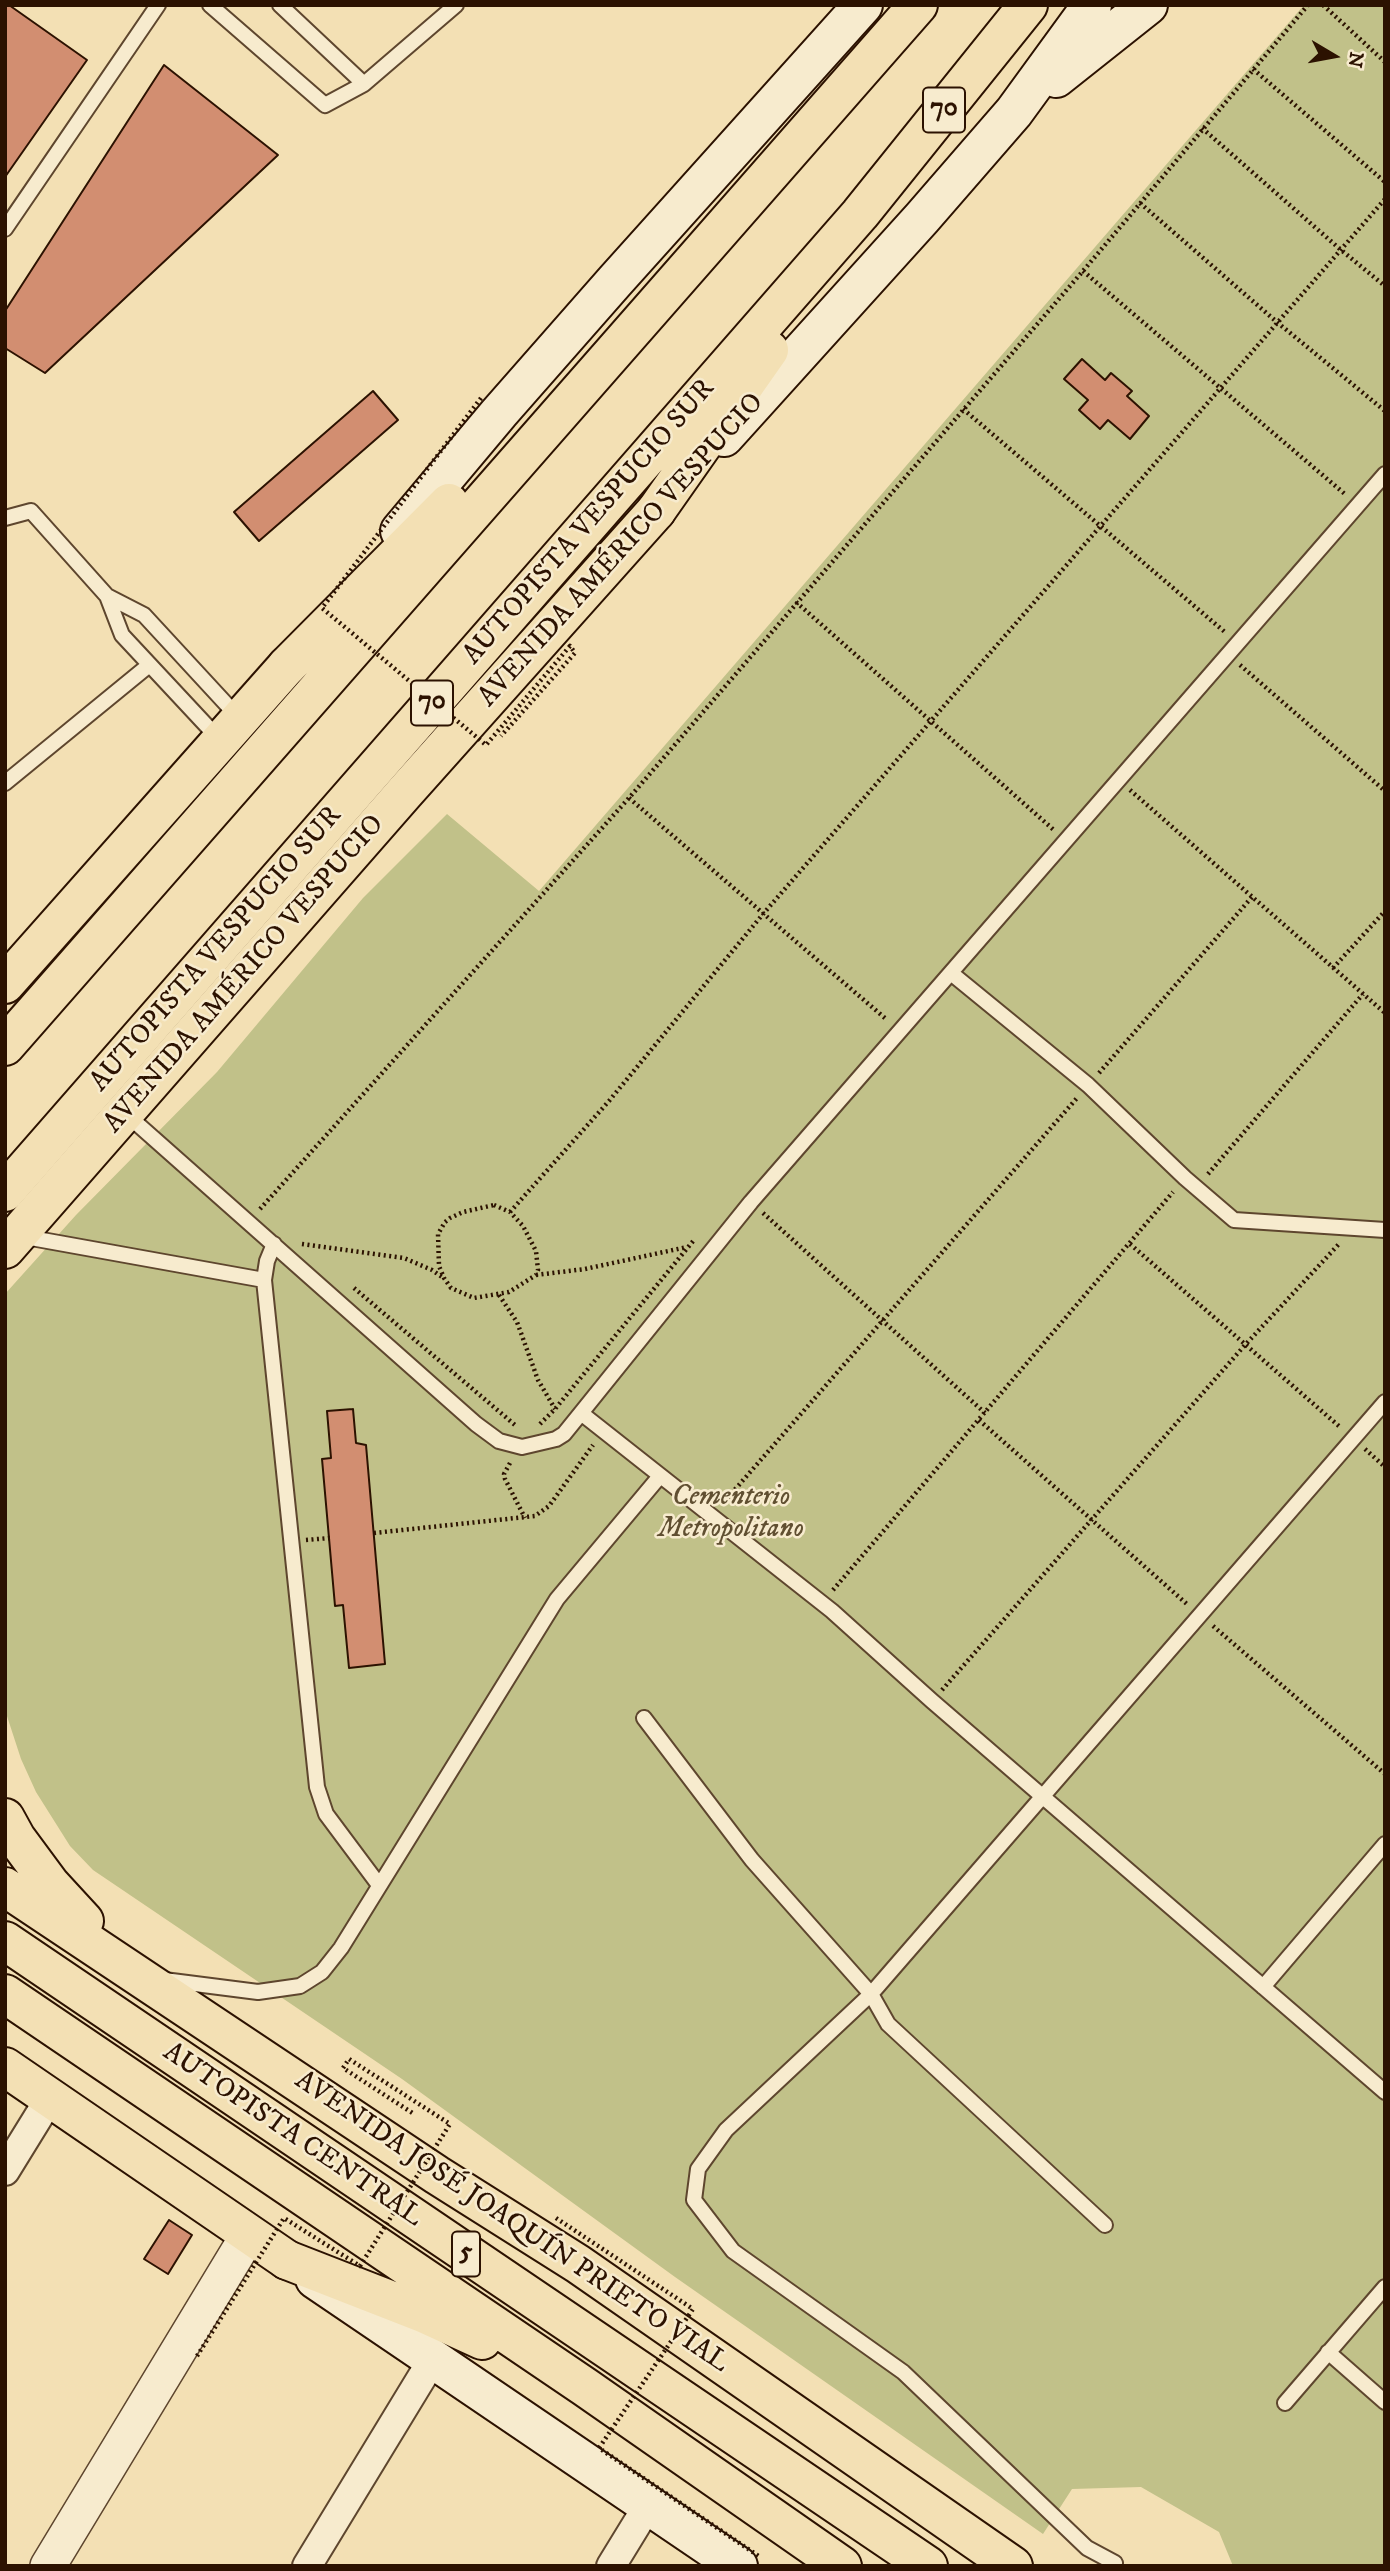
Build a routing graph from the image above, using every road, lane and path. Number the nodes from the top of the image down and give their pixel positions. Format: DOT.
graph roads {
  1 [pos="158,5"];
  2 [pos="210,5"];
  3 [pos="280,5"];
  4 [pos="456,5"];
  5 [pos="846,5"];
  6 [pos="863,5"];
  7 [pos="918,5"];
  8 [pos="1028,5"];
  9 [pos="1092,5"];
  10 [pos="1148,5"];
  11 [pos="1308,5"];
  12 [pos="1323,5"];
  13 [pos="812,61"];
  14 [pos="1385,62"];
  15 [pos="1253,69"];
  16 [pos="364,84"];
  17 [pos="1014,112"];
  18 [pos="1202,128"];
  19 [pos="1385,182"];
  20 [pos="1385,200"];
  21 [pos="1140,203"];
  22 [pos="860,214"];
  23 [pos="5,229"];
  24 [pos="1341,250"];
  25 [pos="1083,271"];
  26 [pos="1385,286"];
  27 [pos="1278,323"];
  28 [pos="619,344"];
  29 [pos="1221,388"];
  30 [pos="481,398"];
  31 [pos="963,409"];
  32 [pos="1385,411"];
  33 [pos="1385,474"];
  34 [pos="1358,505"];
  35 [pos="656,511"];
  36 [pos="5,517"];
  37 [pos="1100,526"];
  38 [pos="107,596"];
  39 [pos="796,601"];
  40 [pos="1233,648"];
  41 [pos="148,666"];
  42 [pos="287,666"];
  43 [pos="930,722"];
  44 [pos="230,730"];
  45 [pos="501,736"];
  46 [pos="8,774"];
  47 [pos="1118,780"];
  48 [pos="1385,791"];
  49 [pos="629,798"];
  50 [pos="1066,840"];
  51 [pos="1252,897"];
  52 [pos="1385,911"];
  53 [pos="763,914"];
  54 [pos="1333,968"];
  55 [pos="951,973"];
  56 [pos="5,984"];
  57 [pos="1363,994"];
  58 [pos="1385,1013"];
  59 [pos="900,1031"];
  60 [pos="5,1046"];
  61 [pos="1088,1085"];
  62 [pos="125,1113"];
  63 [pos="1185,1178"];
  64 [pos="1196,1188"];
  65 [pos="5,1192"];
  66 [pos="751,1202"];
  67 [pos="510,1212"];
  68 [pos="244,1217"];
  69 [pos="1354,1228"];
  70 [pos="1385,1230"];
  71 [pos="291,1236"];
  72 [pos="697,1237"];
  73 [pos="11,1242"];
  74 [pos="274,1244"];
  75 [pos="302,1244"];
  76 [pos="1130,1244"];
  77 [pos="688,1247"];
  78 [pos="313,1253"];
  79 [pos="536,1275"];
  80 [pos="444,1278"];
  81 [pos="264,1280"];
  82 [pos="353,1287"];
  83 [pos="499,1295"];
  84 [pos="883,1320"];
  85 [pos="1245,1345"];
  86 [pos="1385,1402"];
  87 [pos="555,1409"];
  88 [pos="581,1413"];
  89 [pos="985,1413"];
  90 [pos="979,1420"];
  91 [pos="536,1427"];
  92 [pos="521,1428"];
  93 [pos="600,1430"];
  94 [pos="1353,1439"];
  95 [pos="522,1447"];
  96 [pos="1385,1467"];
  97 [pos="660,1476"];
  98 [pos="711,1516"];
  99 [pos="524,1518"];
  100 [pos="1092,1520"];
  101 [pos="374,1533"];
  102 [pos="821,1604"];
  103 [pos="1200,1615"];
  104 [pos="932,1701"];
  105 [pos="644,1718"];
  106 [pos="1385,1774"];
  107 [pos="1042,1796"];
  108 [pos="5,1818"];
  109 [pos="1385,1844"];
  110 [pos="379,1885"];
  111 [pos="5,1886"];
  112 [pos="5,1941"];
  113 [pos="144,1977"];
  114 [pos="1263,1987"];
  115 [pos="5,1994"];
  116 [pos="872,1994"];
  117 [pos="5,2067"];
  118 [pos="1385,2092"];
  119 [pos="50,2098"];
  120 [pos="414,2114"];
  121 [pos="5,2171"];
  122 [pos="556,2218"];
  123 [pos="1105,2225"];
  124 [pos="249,2234"];
  125 [pos="287,2260"];
  126 [pos="1385,2287"];
  127 [pos="1328,2352"];
  128 [pos="197,2356"];
  129 [pos="433,2359"];
  130 [pos="585,2387"];
  131 [pos="1385,2402"];
  132 [pos="1285,2403"];
  133 [pos="649,2504"];
  134 [pos="749,2561"];
  135 [pos="1115,2563"];
  136 [pos="48,2566"];
  137 [pos="307,2566"];
  138 [pos="611,2566"];
  139 [pos="842,2566"];
  140 [pos="928,2566"];
  141 [pos="1013,2566"];
  1 -- 23 [label="lane"];
  2 -- 16 [label="lane"];
  3 -- 16 [label="lane"];
  4 -- 16 [label="lane"];
  5 -- 13 [label="main road"];
  6 -- 13 [label="main road"];
  7 -- 28 [label="main road"];
  8 -- 22 [label="main road, AUTOPISTA VESPUCIO SUR / 70"];
  9 -- 17 [label="main road, AVENIDA AMÉRICO VESPUCIO"];
  10 -- 17 [label="main road"];
  11 -- 15 [label="path"];
  12 -- 14 [label="path"];
  13 -- 42 [label="main road"];
  15 -- 18 [label="path"];
  15 -- 19 [label="path"];
  17 -- 35 [label="main road, AVENIDA AMÉRICO VESPUCIO"];
  18 -- 21 [label="path"];
  18 -- 24 [label="path"];
  20 -- 24 [label="path"];
  21 -- 25 [label="path"];
  21 -- 27 [label="path"];
  22 -- 35 [label="main road"];
  22 -- 65 [label="main road, AUTOPISTA VESPUCIO SUR / 70"];
  24 -- 26 [label="path"];
  24 -- 27 [label="path"];
  25 -- 29 [label="path"];
  25 -- 31 [label="path"];
  27 -- 29 [label="path"];
  27 -- 32 [label="path"];
  28 -- 42 [label="main road"];
  28 -- 60 [label="main road"];
  29 -- 34 [label="path"];
  29 -- 37 [label="path"];
  30 -- 45 [label="path, bridge"];
  31 -- 37 [label="path"];
  31 -- 39 [label="path"];
  33 -- 34 [label="lane"];
  34 -- 40 [label="lane"];
  35 -- 62 [label="main road, AVENIDA AMÉRICO VESPUCIO"];
  36 -- 38 [label="lane"];
  37 -- 40 [label="path"];
  37 -- 43 [label="path"];
  38 -- 41 [label="lane"];
  38 -- 44 [label="lane"];
  39 -- 43 [label="path"];
  39 -- 49 [label="path"];
  40 -- 47 [label="lane"];
  40 -- 48 [label="path"];
  41 -- 44 [label="lane"];
  41 -- 46 [label="lane"];
  42 -- 44 [label="main road"];
  43 -- 50 [label="path"];
  43 -- 53 [label="path"];
  44 -- 56 [label="main road"];
  47 -- 50 [label="lane"];
  47 -- 51 [label="path"];
  49 -- 53 [label="path"];
  49 -- 68 [label="path"];
  50 -- 55 [label="lane"];
  51 -- 54 [label="path"];
  51 -- 61 [label="path"];
  52 -- 54 [label="path"];
  53 -- 59 [label="path"];
  53 -- 67 [label="path"];
  54 -- 57 [label="path"];
  55 -- 59 [label="lane"];
  55 -- 61 [label="lane"];
  57 -- 58 [label="path"];
  57 -- 64 [label="path"];
  59 -- 66 [label="lane"];
  61 -- 63 [label="lane"];
  61 -- 84 [label="path"];
  62 -- 68 [label="lane"];
  62 -- 73 [label="main road, AVENIDA AMÉRICO VESPUCIO"];
  63 -- 64 [label="lane"];
  63 -- 76 [label="path"];
  64 -- 69 [label="lane"];
  66 -- 84 [label="path"];
  66 -- 88 [label="lane"];
  67 -- 79 [label="path"];
  67 -- 80 [label="path"];
  68 -- 74 [label="lane"];
  69 -- 70 [label="lane"];
  69 -- 85 [label="path"];
  71 -- 75 [label="path"];
  72 -- 77 [label="path"];
  73 -- 81 [label="lane"];
  74 -- 81 [label="lane"];
  74 -- 95 [label="lane"];
  75 -- 78 [label="path"];
  75 -- 80 [label="path"];
  76 -- 85 [label="path"];
  76 -- 89 [label="path"];
  77 -- 79 [label="path"];
  77 -- 87 [label="path"];
  79 -- 83 [label="path"];
  80 -- 83 [label="path"];
  81 -- 110 [label="lane"];
  82 -- 92 [label="path"];
  83 -- 87 [label="path"];
  84 -- 89 [label="path"];
  84 -- 98 [label="path"];
  85 -- 94 [label="path"];
  85 -- 100 [label="path"];
  86 -- 94 [label="lane"];
  87 -- 91 [label="path"];
  88 -- 93 [label="lane"];
  88 -- 95 [label="lane"];
  89 -- 90 [label="path"];
  90 -- 100 [label="path"];
  90 -- 102 [label="path"];
  93 -- 97 [label="lane"];
  93 -- 99 [label="path"];
  94 -- 96 [label="path"];
  94 -- 103 [label="lane"];
  95 -- 99 [label="path"];
  97 -- 98 [label="lane"];
  97 -- 110 [label="lane"];
  98 -- 102 [label="lane"];
  99 -- 101 [label="path"];
  100 -- 103 [label="path"];
  100 -- 104 [label="path"];
  102 -- 104 [label="lane"];
  103 -- 106 [label="path"];
  103 -- 107 [label="lane"];
  104 -- 107 [label="lane"];
  105 -- 116 [label="lane"];
  107 -- 114 [label="lane"];
  107 -- 116 [label="lane"];
  108 -- 113 [label="main road"];
  109 -- 114 [label="lane"];
  110 -- 113 [label="lane"];
  111 -- 113 [label="main road, AVENIDA JOSÉ JOAQUÍN PRIETO VIAL"];
  112 -- 140 [label="main road, AUTOPISTA CENTRAL / 5"];
  113 -- 141 [label="main road, AVENIDA JOSÉ JOAQUÍN PRIETO VIAL"];
  114 -- 118 [label="lane"];
  115 -- 130 [label="main road, AUTOPISTA CENTRAL / 5"];
  116 -- 123 [label="lane"];
  116 -- 135 [label="lane"];
  117 -- 119 [label="main road"];
  119 -- 121 [label="street"];
  119 -- 124 [label="main road"];
  120 -- 128 [label="path, bridge"];
  122 -- 134 [label="path, bridge"];
  124 -- 125 [label="main road"];
  124 -- 136 [label="street"];
  125 -- 129 [label="main road"];
  125 -- 130 [label="main road"];
  126 -- 127 [label="lane"];
  127 -- 131 [label="lane"];
  127 -- 132 [label="lane"];
  129 -- 133 [label="main road"];
  129 -- 137 [label="street"];
  130 -- 139 [label="main road, AUTOPISTA CENTRAL / 5"];
  133 -- 134 [label="main road"];
  133 -- 138 [label="street"];
}
